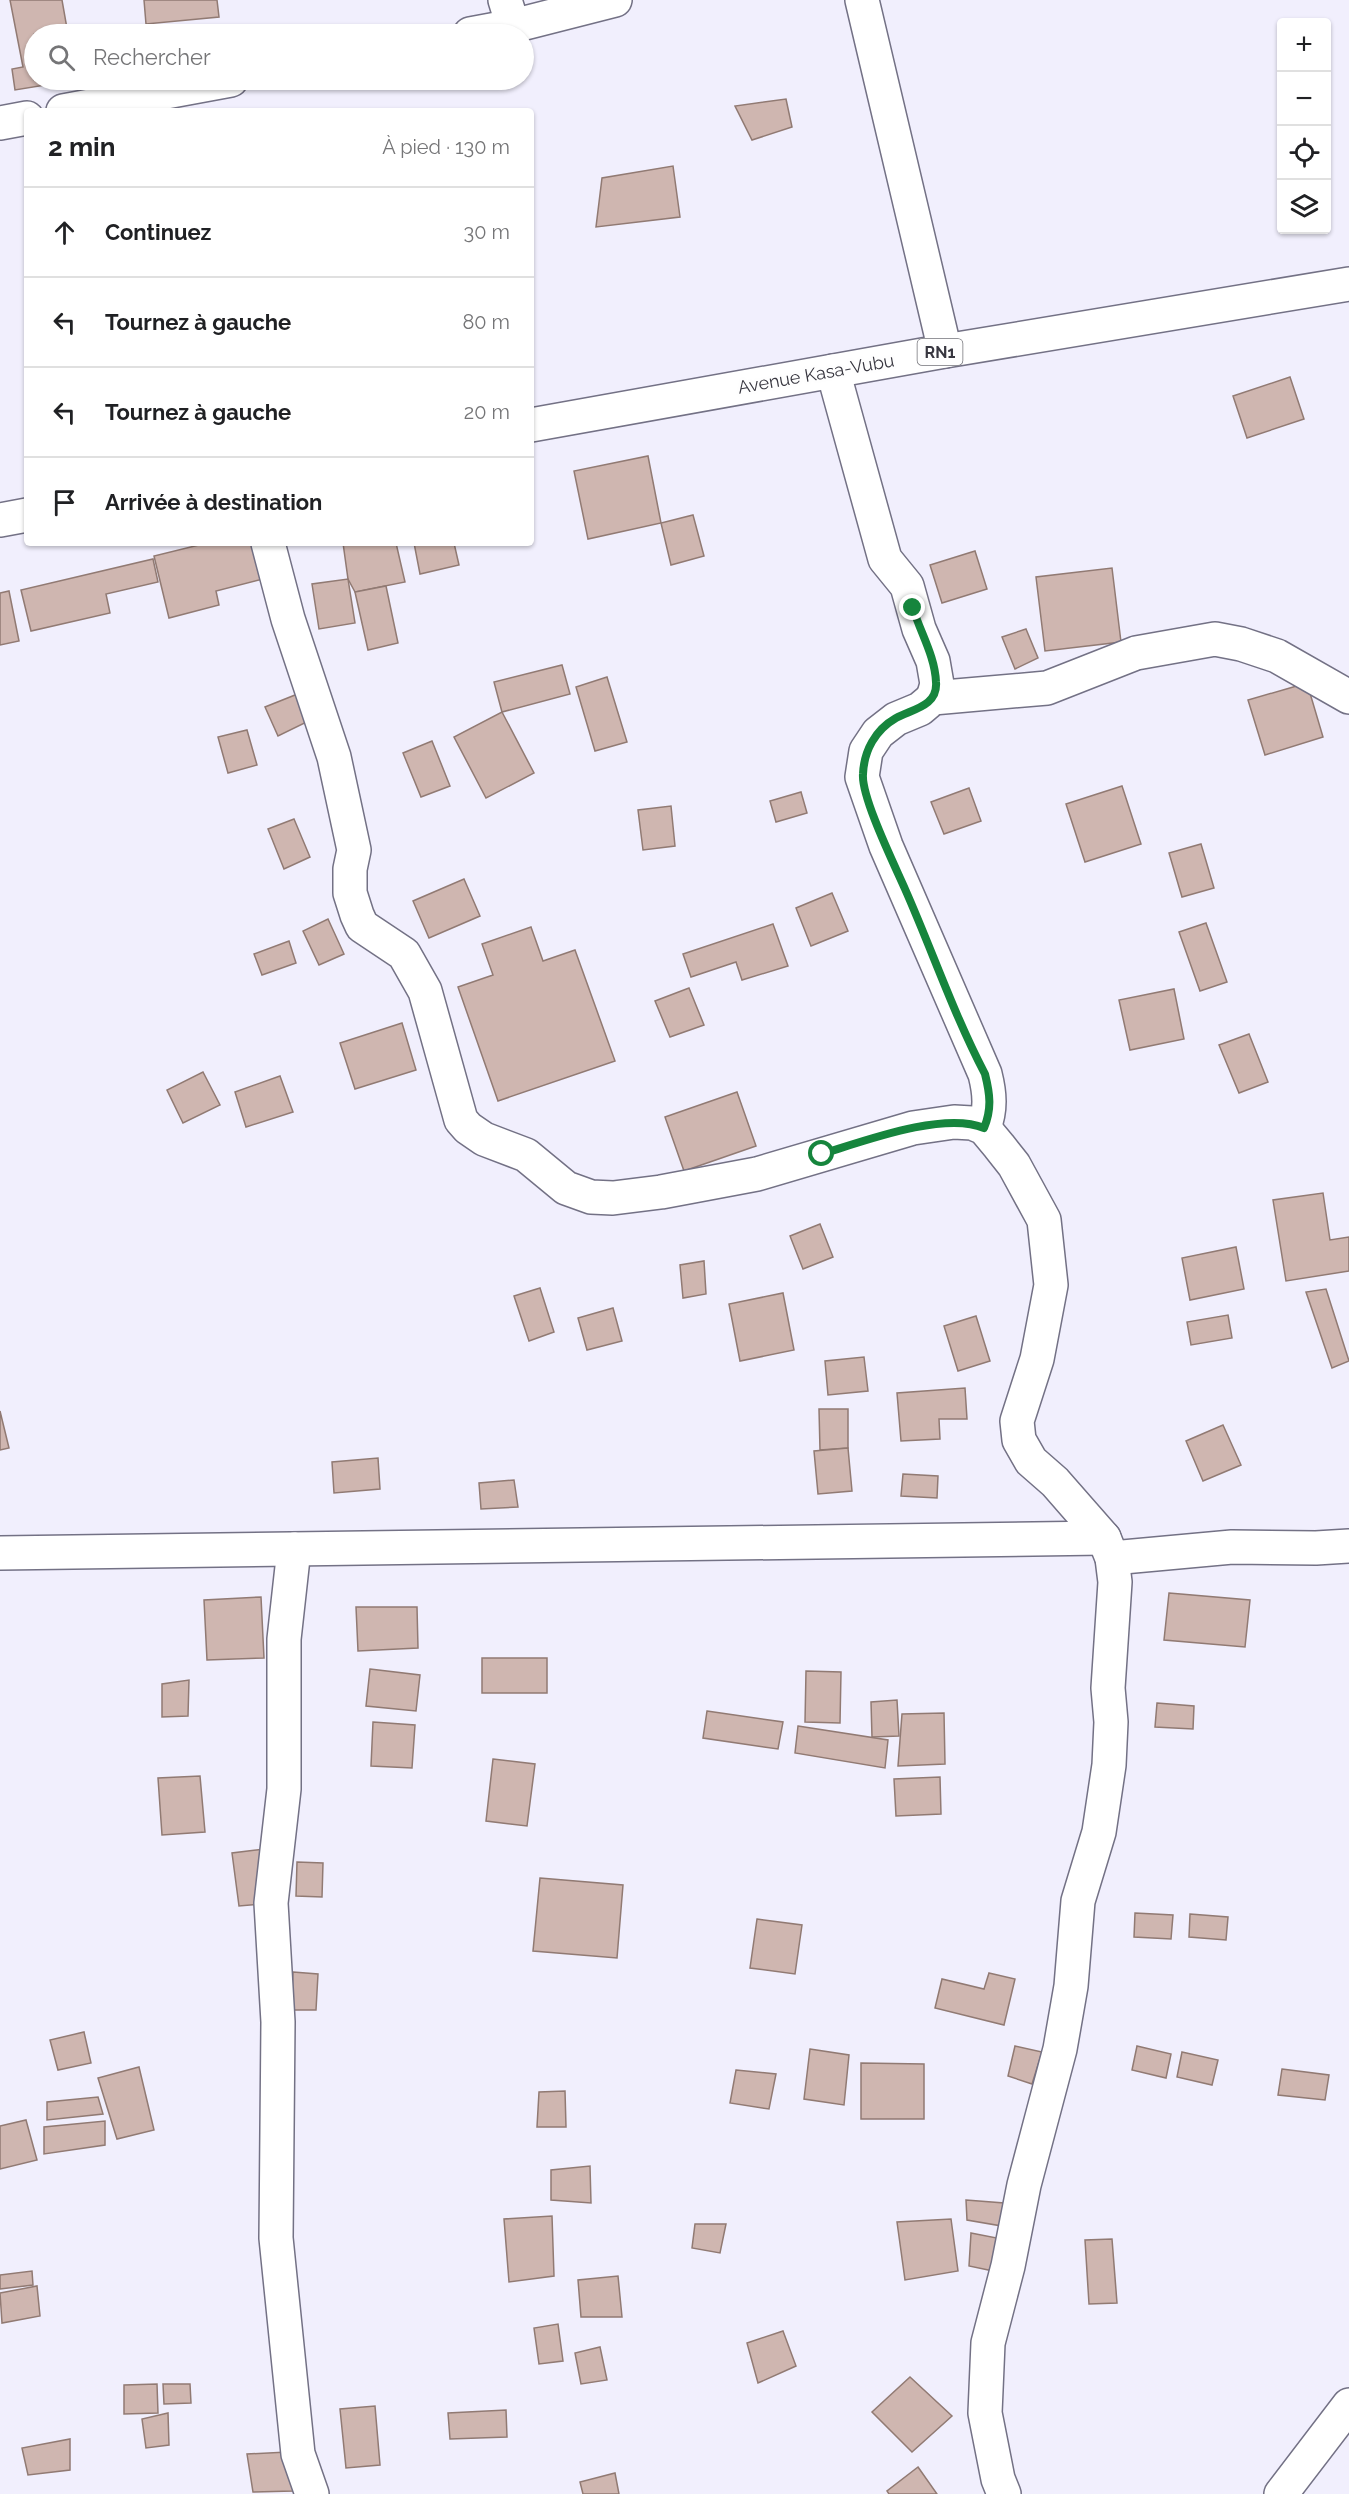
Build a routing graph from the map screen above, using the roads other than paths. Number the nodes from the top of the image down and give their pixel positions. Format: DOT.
graph roads {
  1 [pos="615,0"];
  2 [pos="862,0"];
  3 [pos="509,13"];
  4 [pos="489,24"];
  5 [pos="177,90"];
  6 [pos="79,108"];
  7 [pos="24,119"];
  8 [pos="0,123"];
  9 [pos="1349,284"];
  10 [pos="945,351"];
  11 [pos="833,371"];
  12 [pos="534,424"];
  13 [pos="24,516"];
  14 [pos="0,520"];
  15 [pos="269,546"];
  16 [pos="1349,696"];
  17 [pos="933,698"];
  18 [pos="984,1128"];
  19 [pos="1349,1546"];
  20 [pos="1108,1548"];
  21 [pos="294,1549"];
  22 [pos="0,1553"];
  23 [pos="1349,2405"];
  24 [pos="312,2494"];
  25 [pos="1004,2494"];
  26 [pos="1281,2494"];
  1 -- 3 [label="main road"];
  2 -- 10 [label="main road"];
  3 -- 4 [label="main road"];
  5 -- 6 [label="main road"];
  7 -- 8 [label="main road"];
  9 -- 10 [label="main road, Avenue Kasa-Vubu / RN1"];
  10 -- 11 [label="main road, Avenue Kasa-Vubu / RN1"];
  11 -- 12 [label="main road, Avenue Kasa-Vubu / RN1"];
  11 -- 17 [label="main road"];
  13 -- 14 [label="main road"];
  15 -- 18 [label="main road"];
  16 -- 17 [label="main road"];
  17 -- 18 [label="main road"];
  18 -- 20 [label="main road"];
  19 -- 20 [label="main road"];
  20 -- 21 [label="main road"];
  20 -- 25 [label="main road"];
  21 -- 22 [label="main road"];
  21 -- 24 [label="main road"];
  23 -- 26 [label="main road"];
}
